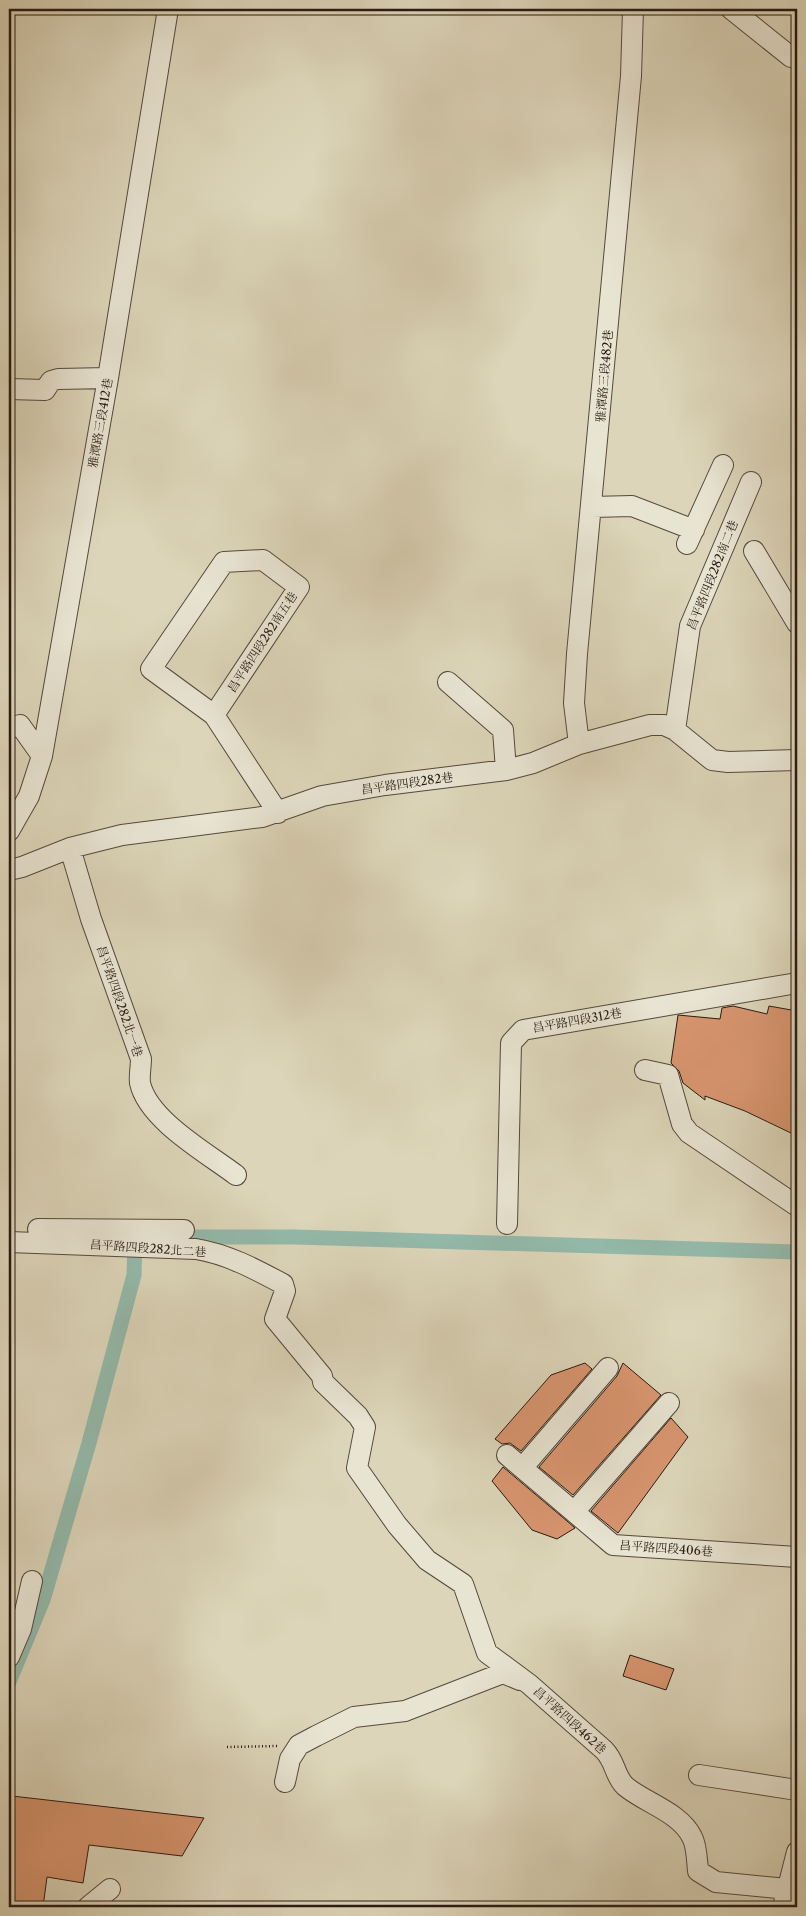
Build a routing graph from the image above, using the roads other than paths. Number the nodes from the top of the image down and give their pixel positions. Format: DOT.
graph roads {
  1 [pos="168,9"];
  2 [pos="633,9"];
  3 [pos="730,9"];
  4 [pos="791,57"];
  5 [pos="108,378"];
  6 [pos="9,390"];
  7 [pos="723,465"];
  8 [pos="751,482"];
  9 [pos="592,507"];
  10 [pos="754,551"];
  11 [pos="797,623"];
  12 [pos="448,682"];
  13 [pos="214,715"];
  14 [pos="9,728"];
  15 [pos="675,730"];
  16 [pos="579,744"];
  17 [pos="42,756"];
  18 [pos="797,760"];
  19 [pos="506,770"];
  20 [pos="278,813"];
  21 [pos="9,831"];
  22 [pos="70,848"];
  23 [pos="9,870"];
  24 [pos="797,983"];
  25 [pos="645,1070"];
  26 [pos="236,1175"];
  27 [pos="797,1206"];
  28 [pos="507,1224"];
  29 [pos="9,1229"];
  30 [pos="184,1230"];
  31 [pos="9,1242"];
  32 [pos="608,1368"];
  33 [pos="323,1382"];
  34 [pos="670,1403"];
  35 [pos="507,1455"];
  36 [pos="523,1467"];
  37 [pos="574,1512"];
  38 [pos="797,1557"];
  39 [pos="32,1581"];
  40 [pos="9,1657"];
  41 [pos="529,1684"];
  42 [pos="699,1775"];
  43 [pos="286,1782"];
  44 [pos="797,1790"];
  45 [pos="797,1852"];
  46 [pos="110,1888"];
  47 [pos="785,1898"];
  48 [pos="88,1907"];
  1 -- 5 [label="street, 雅潭路三段412巷"];
  2 -- 9 [label="street, 雅潭路三段482巷"];
  3 -- 4 [label="street"];
  5 -- 6 [label="street"];
  5 -- 17 [label="street, 雅潭路三段412巷"];
  7 -- 9 [label="street"];
  8 -- 15 [label="street, 昌平路四段282南二巷"];
  9 -- 16 [label="street, 雅潭路三段482巷"];
  10 -- 11 [label="street"];
  12 -- 19 [label="street"];
  13 -- 13 [label="street, 昌平路四段282南五巷"];
  13 -- 20 [label="street, 昌平路四段282南五巷"];
  14 -- 17 [label="street"];
  15 -- 16 [label="street, 昌平路四段282巷"];
  15 -- 18 [label="street, 昌平路四段282巷"];
  16 -- 19 [label="street, 昌平路四段282巷"];
  17 -- 21 [label="street, 雅潭路三段412巷"];
  19 -- 20 [label="street, 昌平路四段282巷"];
  20 -- 22 [label="street, 昌平路四段282巷"];
  22 -- 23 [label="street, 昌平路四段282巷"];
  22 -- 26 [label="street, 昌平路四段282北一巷"];
  24 -- 28 [label="street, 昌平路四段312巷"];
  25 -- 27 [label="street"];
  29 -- 30 [label="street"];
  31 -- 33 [label="street, 昌平路四段282北二巷"];
  32 -- 36 [label="street"];
  33 -- 41 [label="street, 昌平路四段462巷"];
  34 -- 37 [label="street"];
  35 -- 36 [label="street, 昌平路四段406巷"];
  36 -- 37 [label="street, 昌平路四段406巷"];
  37 -- 38 [label="street, 昌平路四段406巷"];
  39 -- 40 [label="street"];
  41 -- 43 [label="street"];
  41 -- 47 [label="street, 昌平路四段462巷"];
  42 -- 44 [label="street"];
  45 -- 47 [label="street"];
  46 -- 48 [label="street"];
}
